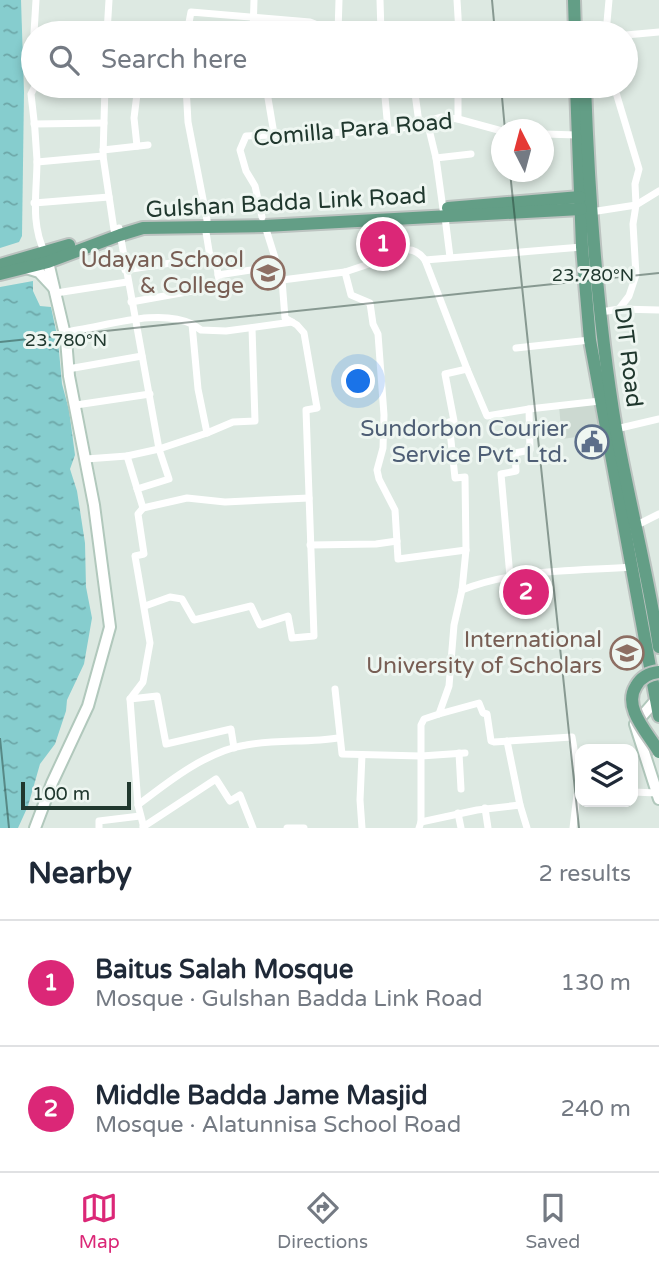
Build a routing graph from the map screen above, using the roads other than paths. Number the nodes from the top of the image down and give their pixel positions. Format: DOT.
graph roads {
  1 [pos="36,0"];
  2 [pos="109,0"];
  3 [pos="254,0"];
  4 [pos="339,0"];
  5 [pos="380,0"];
  6 [pos="457,0"];
  7 [pos="573,0"];
  8 [pos="582,0"];
  9 [pos="609,0"];
  10 [pos="253,15"];
  11 [pos="35,21"];
  12 [pos="108,21"];
  13 [pos="189,21"];
  14 [pos="253,21"];
  15 [pos="302,21"];
  16 [pos="338,21"];
  17 [pos="381,21"];
  18 [pos="458,21"];
  19 [pos="574,21"];
  20 [pos="583,21"];
  21 [pos="607,21"];
  22 [pos="659,32"];
  23 [pos="638,34"];
  24 [pos="31,98"];
  25 [pos="105,98"];
  26 [pos="136,98"];
  27 [pos="187,98"];
  28 [pos="268,98"];
  29 [pos="385,98"];
  30 [pos="417,98"];
  31 [pos="458,98"];
  32 [pos="576,98"];
  33 [pos="585,98"];
  34 [pos="618,98"];
  35 [pos="458,119"];
  36 [pos="423,122"];
  37 [pos="104,123"];
  38 [pos="34,124"];
  39 [pos="491,128"];
  40 [pos="388,130"];
  41 [pos="274,134"];
  42 [pos="554,134"];
  43 [pos="577,135"];
  44 [pos="148,145"];
  45 [pos="137,146"];
  46 [pos="103,153"];
  47 [pos="471,154"];
  48 [pos="436,158"];
  49 [pos="37,162"];
  50 [pos="659,191"];
  51 [pos="109,198"];
  52 [pos="34,203"];
  53 [pos="585,203"];
  54 [pos="636,205"];
  55 [pos="444,213"];
  56 [pos="369,220"];
  57 [pos="263,222"];
  58 [pos="206,223"];
  59 [pos="117,231"];
  60 [pos="582,247"];
  61 [pos="210,257"];
  62 [pos="450,257"];
  63 [pos="46,258"];
  64 [pos="425,260"];
  65 [pos="378,261"];
  66 [pos="0,265"];
  67 [pos="278,266"];
  68 [pos="26,268"];
  69 [pos="125,270"];
  70 [pos="345,272"];
  71 [pos="0,274"];
  72 [pos="218,275"];
  73 [pos="282,280"];
  74 [pos="127,282"];
  75 [pos="55,291"];
  76 [pos="131,302"];
  77 [pos="619,309"];
  78 [pos="659,310"];
  79 [pos="596,311"];
  80 [pos="135,320"];
  81 [pos="288,320"];
  82 [pos="192,324"];
  83 [pos="252,328"];
  84 [pos="64,332"];
  85 [pos="590,341"];
  86 [pos="516,348"];
  87 [pos="142,356"];
  88 [pos="68,369"];
  89 [pos="467,369"];
  90 [pos="150,394"];
  91 [pos="600,401"];
  92 [pos="76,405"];
  93 [pos="529,409"];
  94 [pos="659,419"];
  95 [pos="616,429"];
  96 [pos="207,433"];
  97 [pos="159,449"];
  98 [pos="128,456"];
  99 [pos="86,459"];
  100 [pos="137,489"];
  101 [pos="309,498"];
  102 [pos="143,508"];
  103 [pos="659,514"];
  104 [pos="630,524"];
  105 [pos="397,541"];
  106 [pos="310,545"];
  107 [pos="466,550"];
  108 [pos="632,567"];
  109 [pos="510,577"];
  110 [pos="462,590"];
  111 [pos="145,607"];
  112 [pos="659,647"];
  113 [pos="659,672"];
  114 [pos="334,689"];
  115 [pos="130,699"];
  116 [pos="655,701"];
  117 [pos="439,714"];
  118 [pos="659,716"];
  119 [pos="338,738"];
  120 [pos="508,741"];
  121 [pos="234,748"];
  122 [pos="659,752"];
  123 [pos="362,755"];
  124 [pos="575,755"];
  125 [pos="421,756"];
  126 [pos="461,789"];
  127 [pos="638,793"];
  128 [pos="658,796"];
  129 [pos="138,805"];
  130 [pos="520,805"];
  131 [pos="576,807"];
  132 [pos="485,808"];
  133 [pos="458,813"];
  134 [pos="141,816"];
  135 [pos="420,825"];
  136 [pos="144,827"];
  137 [pos="35,828"];
  138 [pos="99,828"];
  139 [pos="253,828"];
  140 [pos="287,828"];
  141 [pos="304,828"];
  142 [pos="362,828"];
  143 [pos="461,828"];
  144 [pos="488,828"];
  145 [pos="527,828"];
  146 [pos="573,828"];
  1 -- 11 [label="street"];
  2 -- 12 [label="street"];
  3 -- 10 [label="street"];
  4 -- 16 [label="street"];
  5 -- 17 [label="street"];
  6 -- 18 [label="street"];
  7 -- 19 [label="main road"];
  8 -- 20 [label="main road"];
  9 -- 21 [label="street"];
  10 -- 13 [label="street"];
  10 -- 14 [label="street"];
  10 -- 15 [label="street"];
  22 -- 23 [label="street"];
  24 -- 38 [label="street"];
  25 -- 37 [label="street"];
  26 -- 45 [label="street"];
  27 -- 58 [label="street"];
  28 -- 41 [label="street"];
  29 -- 40 [label="street"];
  30 -- 36 [label="street"];
  31 -- 35 [label="street"];
  32 -- 43 [label="main road"];
  33 -- 53 [label="main road"];
  34 -- 54 [label="street"];
  35 -- 36 [label="street, Comilla Para Road"];
  35 -- 39 [label="street, Comilla Para Road"];
  36 -- 40 [label="street, Comilla Para Road"];
  36 -- 48 [label="street"];
  37 -- 38 [label="street"];
  37 -- 46 [label="street"];
  38 -- 49 [label="street"];
  40 -- 41 [label="street, Comilla Para Road"];
  41 -- 57 [label="street, Comilla Para Road"];
  42 -- 43 [label="street"];
  43 -- 53 [label="main road"];
  44 -- 45 [label="street"];
  45 -- 46 [label="street"];
  46 -- 49 [label="street"];
  46 -- 51 [label="street"];
  47 -- 48 [label="street"];
  48 -- 55 [label="street"];
  49 -- 52 [label="street"];
  50 -- 54 [label="street"];
  51 -- 52 [label="street"];
  51 -- 59 [label="street"];
  52 -- 63 [label="street"];
  53 -- 54 [label="street"];
  53 -- 55 [label="main road, Gulshan Badda Link Road"];
  53 -- 60 [label="main road"];
  53 -- 79 [label="main road, DIT Road"];
  54 -- 77 [label="street"];
  55 -- 56 [label="main road, Gulshan Badda Link Road"];
  55 -- 57 [label="main road, Gulshan Badda Link Road"];
  55 -- 62 [label="street"];
  56 -- 57 [label="main road, Gulshan Badda Link Road"];
  56 -- 65 [label="street"];
  57 -- 58 [label="main road, Gulshan Badda Link Road"];
  57 -- 67 [label="street"];
  58 -- 59 [label="main road, Gulshan Badda Link Road"];
  58 -- 61 [label="street"];
  59 -- 63 [label="main road, Gulshan Badda Link Road"];
  59 -- 69 [label="street"];
  60 -- 62 [label="street"];
  60 -- 79 [label="main road"];
  61 -- 69 [label="street"];
  61 -- 72 [label="street"];
  62 -- 64 [label="street"];
  63 -- 66 [label="main road, Gulshan Badda Link Road"];
  63 -- 68 [label="main road, Gulshan Badda Link Road"];
  63 -- 75 [label="street"];
  64 -- 65 [label="street"];
  64 -- 89 [label="street"];
  65 -- 70 [label="street"];
  67 -- 72 [label="street"];
  67 -- 73 [label="street"];
  68 -- 71 [label="main road, Gulshan Badda Link Road"];
  68 -- 75 [label="street"];
  69 -- 74 [label="street"];
  70 -- 73 [label="street"];
  70 -- 105 [label="street"];
  72 -- 76 [label="street"];
  73 -- 81 [label="street"];
  74 -- 75 [label="street"];
  74 -- 76 [label="street"];
  75 -- 84 [label="street"];
  76 -- 80 [label="street"];
  77 -- 78 [label="street"];
  77 -- 79 [label="street"];
  79 -- 85 [label="main road"];
  79 -- 95 [label="main road, DIT Road"];
  80 -- 82 [label="street"];
  80 -- 84 [label="street"];
  80 -- 87 [label="street"];
  81 -- 83 [label="street"];
  81 -- 101 [label="street"];
  82 -- 83 [label="street"];
  82 -- 96 [label="street"];
  83 -- 96 [label="street"];
  84 -- 88 [label="street"];
  85 -- 86 [label="street"];
  85 -- 91 [label="main road"];
  87 -- 88 [label="street"];
  87 -- 90 [label="street"];
  88 -- 92 [label="street"];
  89 -- 93 [label="street"];
  89 -- 107 [label="street"];
  90 -- 92 [label="street"];
  90 -- 97 [label="street"];
  91 -- 93 [label="street"];
  91 -- 104 [label="main road"];
  92 -- 99 [label="street"];
  93 -- 109 [label="street"];
  94 -- 95 [label="street"];
  95 -- 104 [label="main road, DIT Road"];
  96 -- 97 [label="street"];
  97 -- 98 [label="street"];
  97 -- 100 [label="street"];
  98 -- 99 [label="street"];
  98 -- 100 [label="street"];
  99 -- 137 [label="street"];
  100 -- 102 [label="street"];
  101 -- 102 [label="street"];
  101 -- 106 [label="street"];
  102 -- 111 [label="street"];
  103 -- 104 [label="street"];
  104 -- 108 [label="main road, DIT Road"];
  104 -- 112 [label="main road, DIT Road"];
  105 -- 106 [label="street"];
  105 -- 107 [label="street"];
  106 -- 111 [label="street"];
  107 -- 110 [label="street"];
  108 -- 109 [label="street"];
  108 -- 116 [label="main road, DIT Road"];
  109 -- 110 [label="street"];
  110 -- 117 [label="street"];
  111 -- 115 [label="street"];
  113 -- 122 [label="main road, bridge"];
  114 -- 119 [label="street"];
  115 -- 121 [label="street"];
  115 -- 129 [label="street"];
  116 -- 118 [label="main road, DIT Road"];
  116 -- 128 [label="street"];
  117 -- 120 [label="street"];
  117 -- 125 [label="street"];
  119 -- 121 [label="street"];
  119 -- 123 [label="street"];
  120 -- 124 [label="street"];
  120 -- 130 [label="street"];
  121 -- 129 [label="street"];
  123 -- 125 [label="street"];
  123 -- 142 [label="street"];
  125 -- 126 [label="street"];
  125 -- 135 [label="street"];
  127 -- 128 [label="street"];
  129 -- 134 [label="street"];
  130 -- 132 [label="street"];
  130 -- 145 [label="street"];
  131 -- 146 [label="street"];
  132 -- 133 [label="street"];
  132 -- 144 [label="street"];
  133 -- 135 [label="street"];
  133 -- 143 [label="street"];
  134 -- 136 [label="street"];
  134 -- 138 [label="street"];
  136 -- 139 [label="street"];
  140 -- 141 [label="street"];
}
